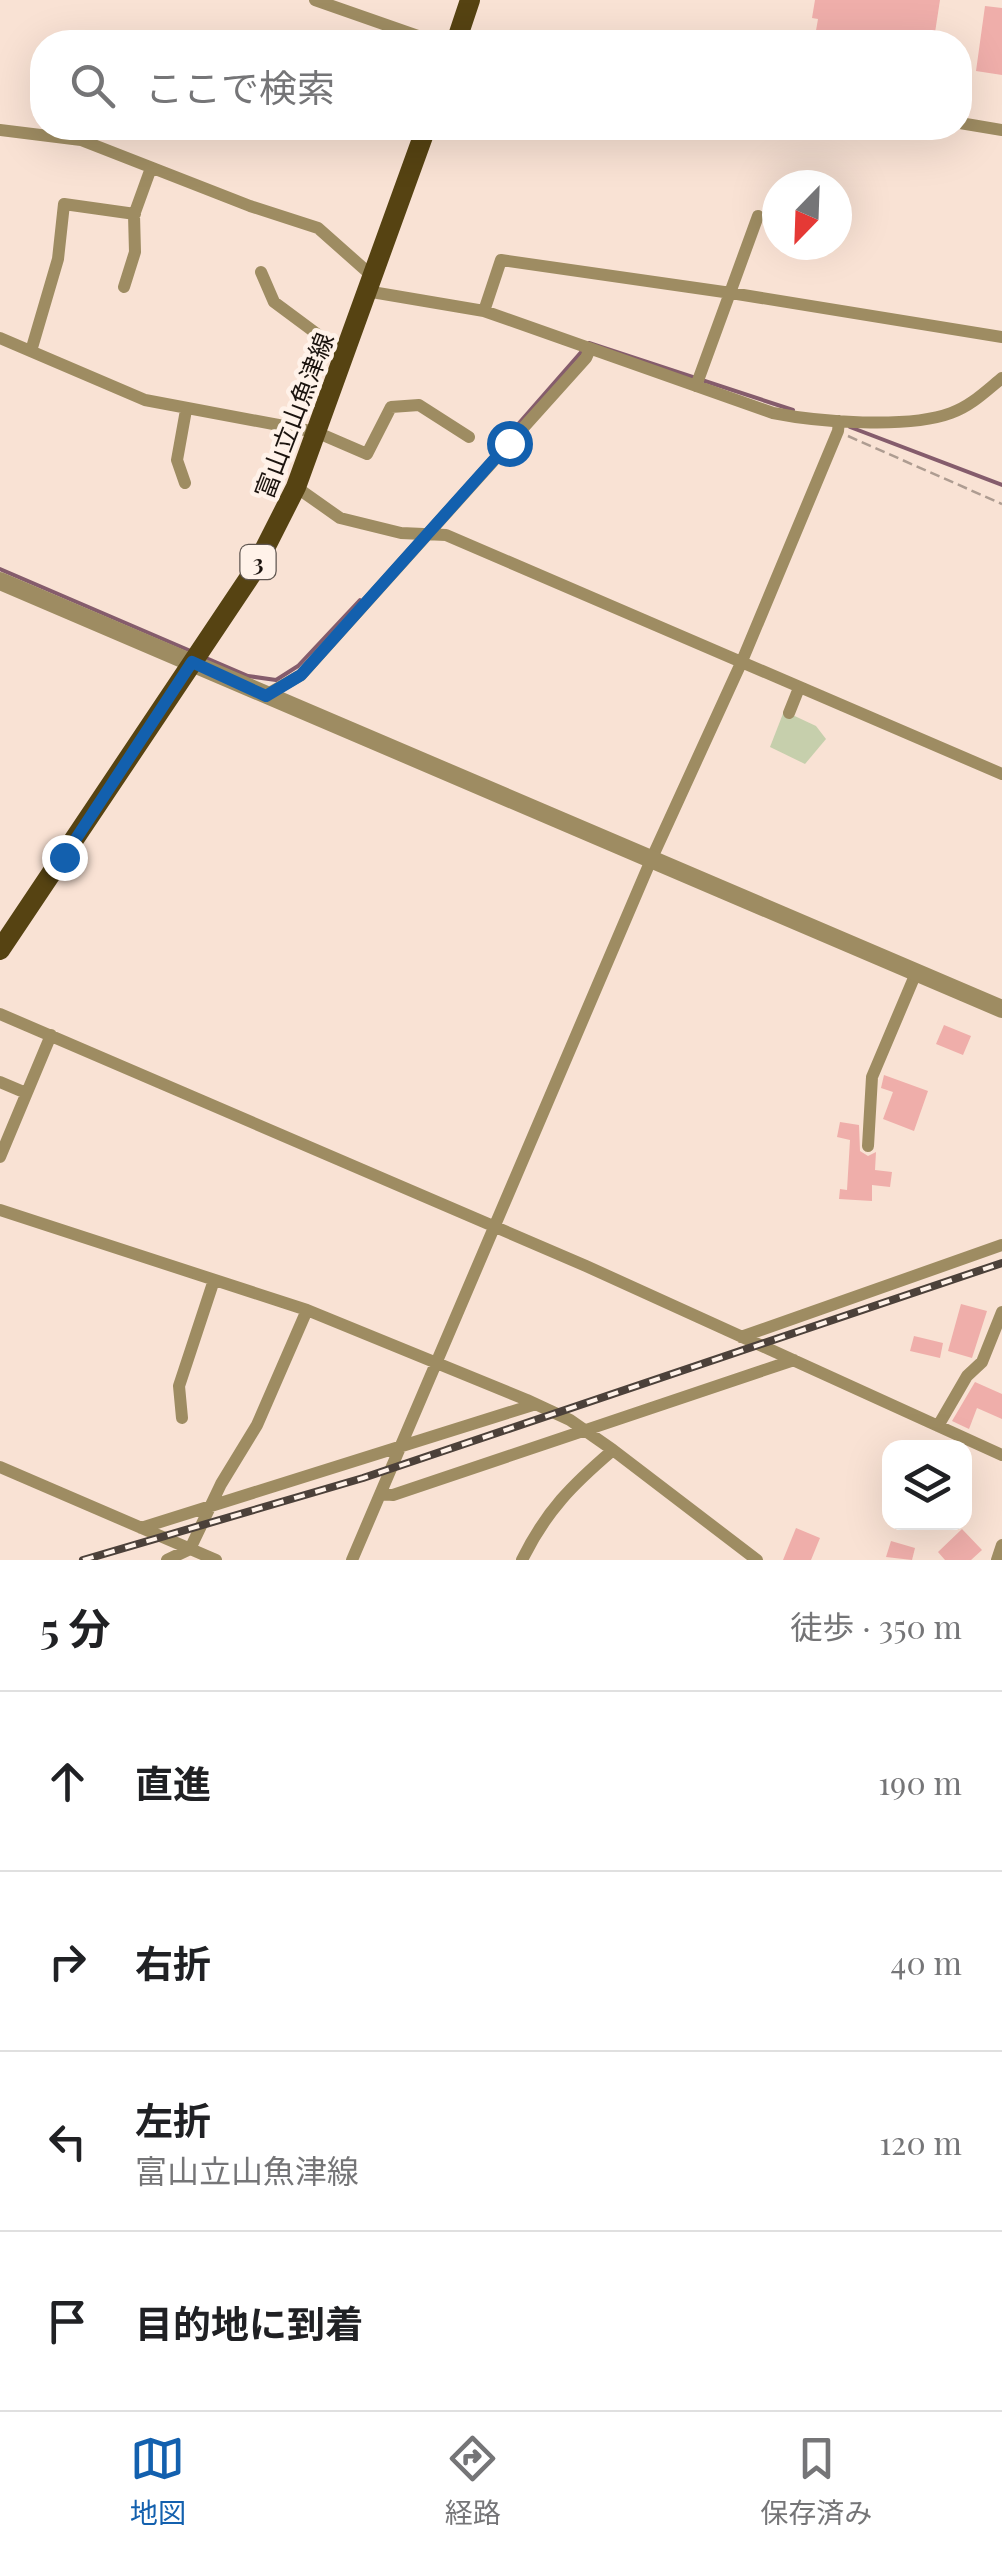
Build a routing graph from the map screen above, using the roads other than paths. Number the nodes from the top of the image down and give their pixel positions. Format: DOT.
graph roads {
  1 [pos="315,0"];
  2 [pos="470,0"];
  3 [pos="401,30"];
  4 [pos="460,30"];
  5 [pos="972,125"];
  6 [pos="0,130"];
  7 [pos="1002,130"];
  8 [pos="30,134"];
  9 [pos="81,140"];
  10 [pos="422,140"];
  11 [pos="151,168"];
  12 [pos="135,214"];
  13 [pos="758,216"];
  14 [pos="261,272"];
  15 [pos="368,283"];
  16 [pos="124,287"];
  17 [pos="731,292"];
  18 [pos="484,311"];
  19 [pos="1002,337"];
  20 [pos="0,338"];
  21 [pos="590,350"];
  22 [pos="31,351"];
  23 [pos="344,354"];
  24 [pos="1002,378"];
  25 [pos="696,386"];
  26 [pos="186,410"];
  27 [pos="838,426"];
  28 [pos="316,432"];
  29 [pos="469,437"];
  30 [pos="185,484"];
  31 [pos="296,488"];
  32 [pos="430,534"];
  33 [pos="0,581"];
  34 [pos="742,661"];
  35 [pos="192,662"];
  36 [pos="799,688"];
  37 [pos="266,696"];
  38 [pos="789,713"];
  39 [pos="1002,774"];
  40 [pos="651,860"];
  41 [pos="0,950"];
  42 [pos="916,973"];
  43 [pos="1002,1009"];
  44 [pos="0,1014"];
  45 [pos="51,1035"];
  46 [pos="0,1082"];
  47 [pos="26,1094"];
  48 [pos="868,1146"];
  49 [pos="0,1157"];
  50 [pos="0,1210"];
  51 [pos="495,1229"];
  52 [pos="1002,1245"];
  53 [pos="214,1280"];
  54 [pos="307,1310"];
  55 [pos="1002,1312"];
  56 [pos="742,1337"];
  57 [pos="794,1360"];
  58 [pos="439,1362"];
  59 [pos="536,1404"];
  60 [pos="182,1418"];
  61 [pos="938,1426"];
  62 [pos="585,1430"];
  63 [pos="402,1448"];
  64 [pos="613,1450"];
  65 [pos="1002,1455"];
  66 [pos="0,1467"];
  67 [pos="381,1494"];
  68 [pos="210,1506"];
  69 [pos="141,1528"];
  70 [pos="1002,1545"];
  71 [pos="190,1549"];
  72 [pos="167,1560"];
  73 [pos="216,1560"];
  74 [pos="352,1560"];
  75 [pos="522,1560"];
  76 [pos="756,1560"];
  77 [pos="998,1560"];
  1 -- 3 [label="street"];
  2 -- 4 [label="main road"];
  5 -- 7 [label="street"];
  6 -- 8 [label="street"];
  9 -- 11 [label="street"];
  10 -- 15 [label="main road, 富山立山魚津線 / 3"];
  11 -- 12 [label="street"];
  11 -- 15 [label="street"];
  12 -- 16 [label="street"];
  12 -- 22 [label="street"];
  13 -- 17 [label="street"];
  14 -- 23 [label="street"];
  15 -- 18 [label="street"];
  15 -- 23 [label="main road, 富山立山魚津線 / 3"];
  17 -- 18 [label="street"];
  17 -- 19 [label="street"];
  17 -- 25 [label="street"];
  18 -- 21 [label="street"];
  20 -- 22 [label="street"];
  21 -- 25 [label="street"];
  21 -- 32 [label="street"];
  22 -- 26 [label="street"];
  23 -- 28 [label="main road, 富山立山魚津線 / 3"];
  24 -- 27 [label="street"];
  25 -- 27 [label="street"];
  26 -- 28 [label="street"];
  26 -- 30 [label="street"];
  27 -- 34 [label="street"];
  28 -- 29 [label="street"];
  28 -- 31 [label="main road, 富山立山魚津線 / 3"];
  31 -- 32 [label="street"];
  31 -- 35 [label="main road, 富山立山魚津線 / 3"];
  32 -- 34 [label="street"];
  32 -- 37 [label="street"];
  33 -- 35 [label="street"];
  34 -- 36 [label="street"];
  34 -- 40 [label="street"];
  35 -- 37 [label="street"];
  35 -- 41 [label="main road, 富山立山魚津線 / 3"];
  36 -- 38 [label="street"];
  36 -- 39 [label="street"];
  37 -- 40 [label="street"];
  40 -- 42 [label="street"];
  40 -- 51 [label="street"];
  42 -- 43 [label="street"];
  42 -- 48 [label="street"];
  44 -- 45 [label="street"];
  45 -- 47 [label="street"];
  45 -- 51 [label="street"];
  46 -- 47 [label="street"];
  47 -- 49 [label="street"];
  50 -- 53 [label="street"];
  51 -- 56 [label="street"];
  51 -- 58 [label="street"];
  52 -- 56 [label="street"];
  53 -- 54 [label="street"];
  53 -- 60 [label="street"];
  54 -- 58 [label="street"];
  54 -- 68 [label="street"];
  55 -- 61 [label="street"];
  56 -- 57 [label="street"];
  57 -- 61 [label="street"];
  57 -- 62 [label="street"];
  58 -- 59 [label="street"];
  58 -- 63 [label="street"];
  59 -- 62 [label="street"];
  59 -- 63 [label="street"];
  61 -- 65 [label="street"];
  62 -- 64 [label="street"];
  62 -- 67 [label="street"];
  63 -- 67 [label="street"];
  63 -- 68 [label="street"];
  64 -- 75 [label="street"];
  64 -- 76 [label="street"];
  66 -- 69 [label="street"];
  67 -- 74 [label="street"];
  68 -- 69 [label="street"];
  68 -- 71 [label="street"];
  69 -- 71 [label="street"];
  70 -- 77 [label="street"];
  71 -- 72 [label="street"];
  71 -- 73 [label="street"];
}
